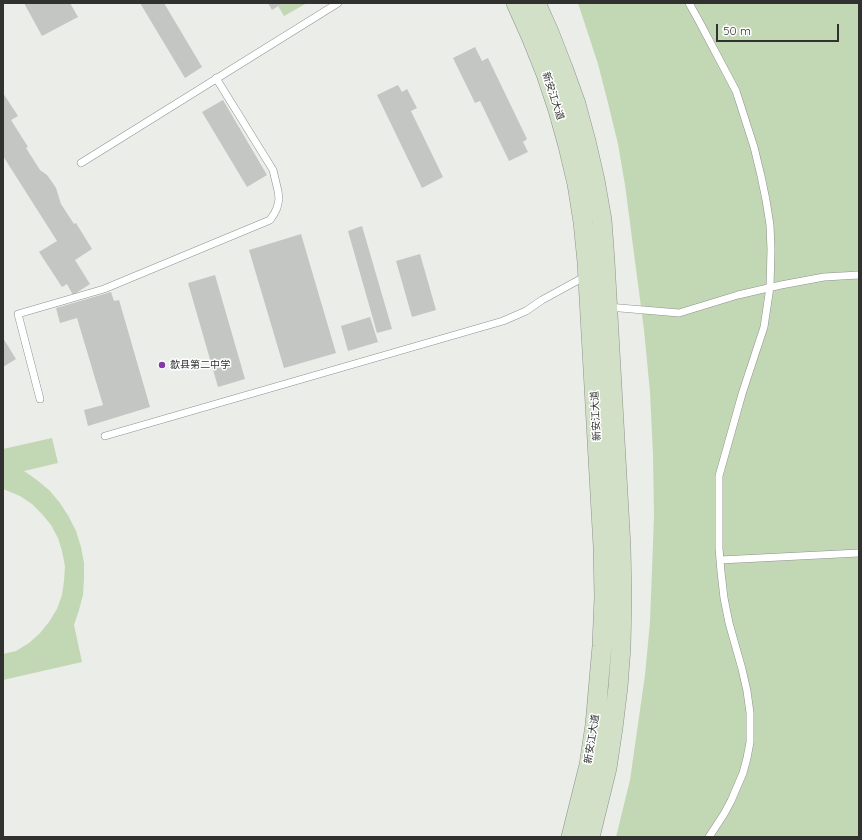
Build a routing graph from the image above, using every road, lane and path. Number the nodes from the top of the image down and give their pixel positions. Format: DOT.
graph roads {
  1 [pos="338,3"];
  2 [pos="516,3"];
  3 [pos="536,3"];
  4 [pos="689,3"];
  5 [pos="216,78"];
  6 [pos="80,163"];
  7 [pos="588,275"];
  8 [pos="859,275"];
  9 [pos="770,287"];
  10 [pos="608,307"];
  11 [pos="40,399"];
  12 [pos="106,436"];
  13 [pos="859,553"];
  14 [pos="720,560"];
  15 [pos="571,837"];
  16 [pos="590,837"];
  17 [pos="708,837"];
  1 -- 5 [label="lane"];
  2 -- 7 [label="main road, 新安江大道"];
  3 -- 10 [label="main road, 新安江大道"];
  4 -- 9 [label="lane"];
  5 -- 6 [label="lane"];
  5 -- 11 [label="lane"];
  7 -- 12 [label="lane"];
  7 -- 15 [label="main road, 新安江大道"];
  8 -- 9 [label="lane"];
  9 -- 10 [label="lane"];
  9 -- 14 [label="lane"];
  10 -- 16 [label="main road, 新安江大道"];
  13 -- 14 [label="lane"];
  14 -- 17 [label="lane"];
}
